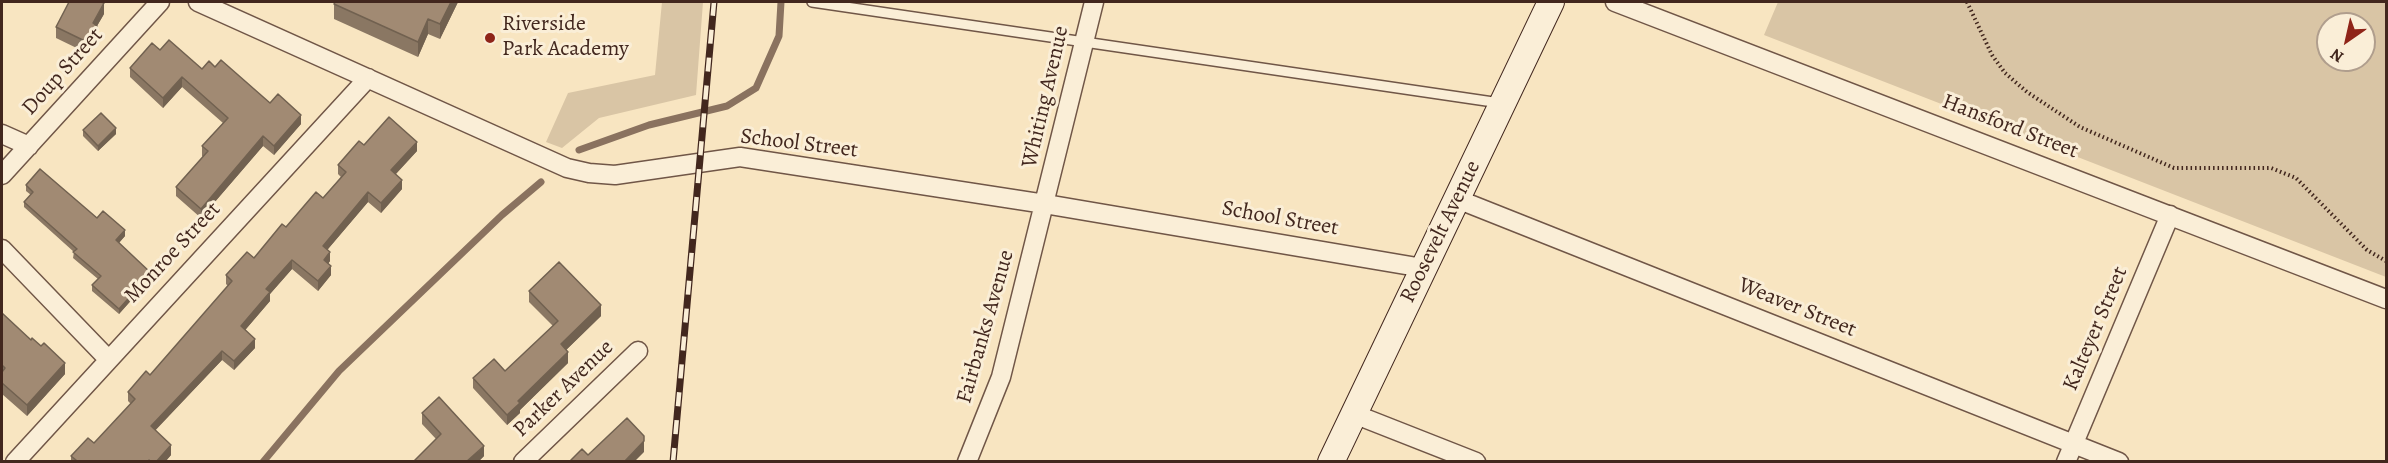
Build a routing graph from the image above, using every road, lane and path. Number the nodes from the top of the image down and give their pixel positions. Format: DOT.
graph roads {
  1 [pos="160,2"];
  2 [pos="198,2"];
  3 [pos="812,2"];
  4 [pos="1094,2"];
  5 [pos="1551,2"];
  6 [pos="1615,2"];
  7 [pos="1967,2"];
  8 [pos="1084,40"];
  9 [pos="368,78"];
  10 [pos="1502,103"];
  11 [pos="2,134"];
  12 [pos="29,146"];
  13 [pos="2,175"];
  14 [pos="1457,199"];
  15 [pos="1045,204"];
  16 [pos="2170,215"];
  17 [pos="2,249"];
  18 [pos="2386,261"];
  19 [pos="1423,268"];
  20 [pos="2386,299"];
  21 [pos="638,351"];
  22 [pos="108,359"];
  23 [pos="1354,414"];
  24 [pos="2073,443"];
  25 [pos="15,462"];
  26 [pos="523,462"];
  27 [pos="967,462"];
  28 [pos="1331,462"];
  29 [pos="1476,462"];
  30 [pos="2066,462"];
  31 [pos="2118,462"];
  1 -- 12 [label="street, Doup Street"];
  2 -- 9 [label="street, School Street"];
  3 -- 8 [label="lane"];
  4 -- 8 [label="street, Whiting Avenue"];
  5 -- 10 [label="main road, Roosevelt Avenue"];
  6 -- 16 [label="street, Hansford Street"];
  7 -- 18 [label="path"];
  8 -- 10 [label="lane"];
  8 -- 15 [label="street, Whiting Avenue"];
  9 -- 15 [label="street, School Street"];
  9 -- 22 [label="street, Monroe Street"];
  10 -- 14 [label="main road, Roosevelt Avenue"];
  11 -- 12 [label="street"];
  12 -- 13 [label="street, Doup Street"];
  14 -- 19 [label="main road, Roosevelt Avenue"];
  14 -- 24 [label="street, Weaver Street"];
  15 -- 19 [label="street, School Street"];
  15 -- 27 [label="street, Fairbanks Avenue"];
  16 -- 20 [label="street, Hansford Street"];
  16 -- 24 [label="street, Kalteyer Street"];
  17 -- 22 [label="street"];
  19 -- 23 [label="main road, Roosevelt Avenue"];
  21 -- 26 [label="street, Parker Avenue"];
  22 -- 25 [label="street, Monroe Street"];
  23 -- 28 [label="main road, Roosevelt Avenue"];
  23 -- 29 [label="street"];
  24 -- 30 [label="street, Kalteyer Street"];
  24 -- 31 [label="street, Weaver Street"];
}
